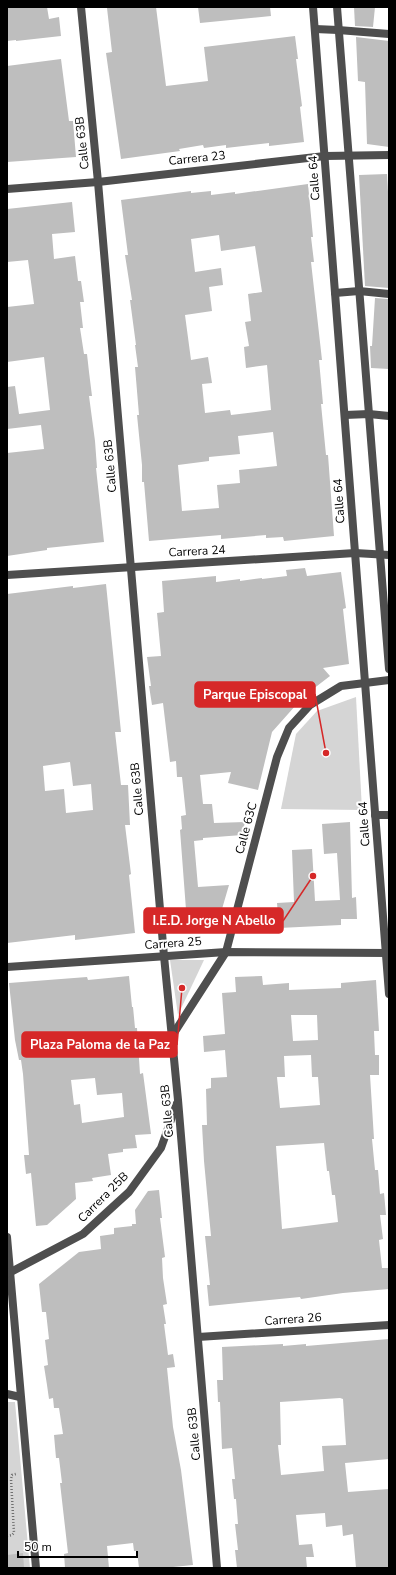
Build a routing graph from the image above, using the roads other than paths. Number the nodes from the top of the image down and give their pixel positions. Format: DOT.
graph roads {
  1 [pos="81,7"];
  2 [pos="313,7"];
  3 [pos="337,7"];
  4 [pos="315,29"];
  5 [pos="338,30"];
  6 [pos="389,34"];
  7 [pos="389,155"];
  8 [pos="325,156"];
  9 [pos="348,156"];
  10 [pos="98,182"];
  11 [pos="7,189"];
  12 [pos="359,291"];
  13 [pos="335,293"];
  14 [pos="389,294"];
  15 [pos="369,414"];
  16 [pos="344,415"];
  17 [pos="389,416"];
  18 [pos="355,553"];
  19 [pos="380,554"];
  20 [pos="389,555"];
  21 [pos="130,567"];
  22 [pos="7,575"];
  23 [pos="389,668"];
  24 [pos="389,680"];
  25 [pos="365,682"];
  26 [pos="375,815"];
  27 [pos="389,815"];
  28 [pos="226,952"];
  29 [pos="387,953"];
  30 [pos="164,956"];
  31 [pos="7,967"];
  32 [pos="389,994"];
  33 [pos="172,1036"];
  34 [pos="178,1100"];
  35 [pos="7,1237"];
  36 [pos="8,1273"];
  37 [pos="389,1325"];
  38 [pos="198,1337"];
  39 [pos="7,1394"];
  40 [pos="20,1396"];
  41 [pos="36,1568"];
  42 [pos="217,1568"];
  1 -- 10 [label="street, Calle 63B"];
  2 -- 4 [label="street, Calle 64"];
  3 -- 5 [label="street"];
  4 -- 5 [label="street"];
  4 -- 8 [label="street, Calle 64"];
  5 -- 6 [label="street"];
  5 -- 9 [label="street"];
  7 -- 9 [label="street, Carrera 23"];
  8 -- 9 [label="street, Carrera 23"];
  8 -- 10 [label="street, Carrera 23"];
  8 -- 13 [label="street, Calle 64"];
  9 -- 12 [label="street"];
  10 -- 11 [label="street, Carrera 23"];
  10 -- 21 [label="street, Calle 63B"];
  12 -- 13 [label="street"];
  12 -- 14 [label="street"];
  12 -- 15 [label="street"];
  13 -- 16 [label="street, Calle 64"];
  15 -- 16 [label="street"];
  15 -- 17 [label="street"];
  15 -- 19 [label="street"];
  16 -- 18 [label="street, Calle 64"];
  18 -- 19 [label="street, Carrera 24"];
  18 -- 21 [label="street, Carrera 24"];
  18 -- 25 [label="street, Calle 64"];
  19 -- 20 [label="street, Carrera 24"];
  19 -- 23 [label="street"];
  21 -- 22 [label="street, Carrera 24"];
  21 -- 30 [label="street, Calle 63B"];
  24 -- 25 [label="street, Calle 63C"];
  25 -- 26 [label="street, Calle 64"];
  25 -- 28 [label="street, Calle 63C"];
  26 -- 27 [label="street"];
  26 -- 29 [label="street, Calle 64"];
  28 -- 29 [label="street, Carrera 25"];
  28 -- 30 [label="street, Carrera 25"];
  28 -- 33 [label="street, Calle 63C"];
  29 -- 32 [label="street, Calle 64"];
  30 -- 31 [label="street, Carrera 25"];
  30 -- 33 [label="street, Calle 63B"];
  33 -- 34 [label="street, Calle 63B"];
  34 -- 36 [label="street, Carrera 25B"];
  34 -- 38 [label="street, Calle 63B"];
  35 -- 36 [label="street"];
  36 -- 40 [label="street"];
  37 -- 38 [label="street, Carrera 26"];
  38 -- 42 [label="street, Calle 63B"];
  39 -- 40 [label="street"];
  40 -- 41 [label="street"];
}
